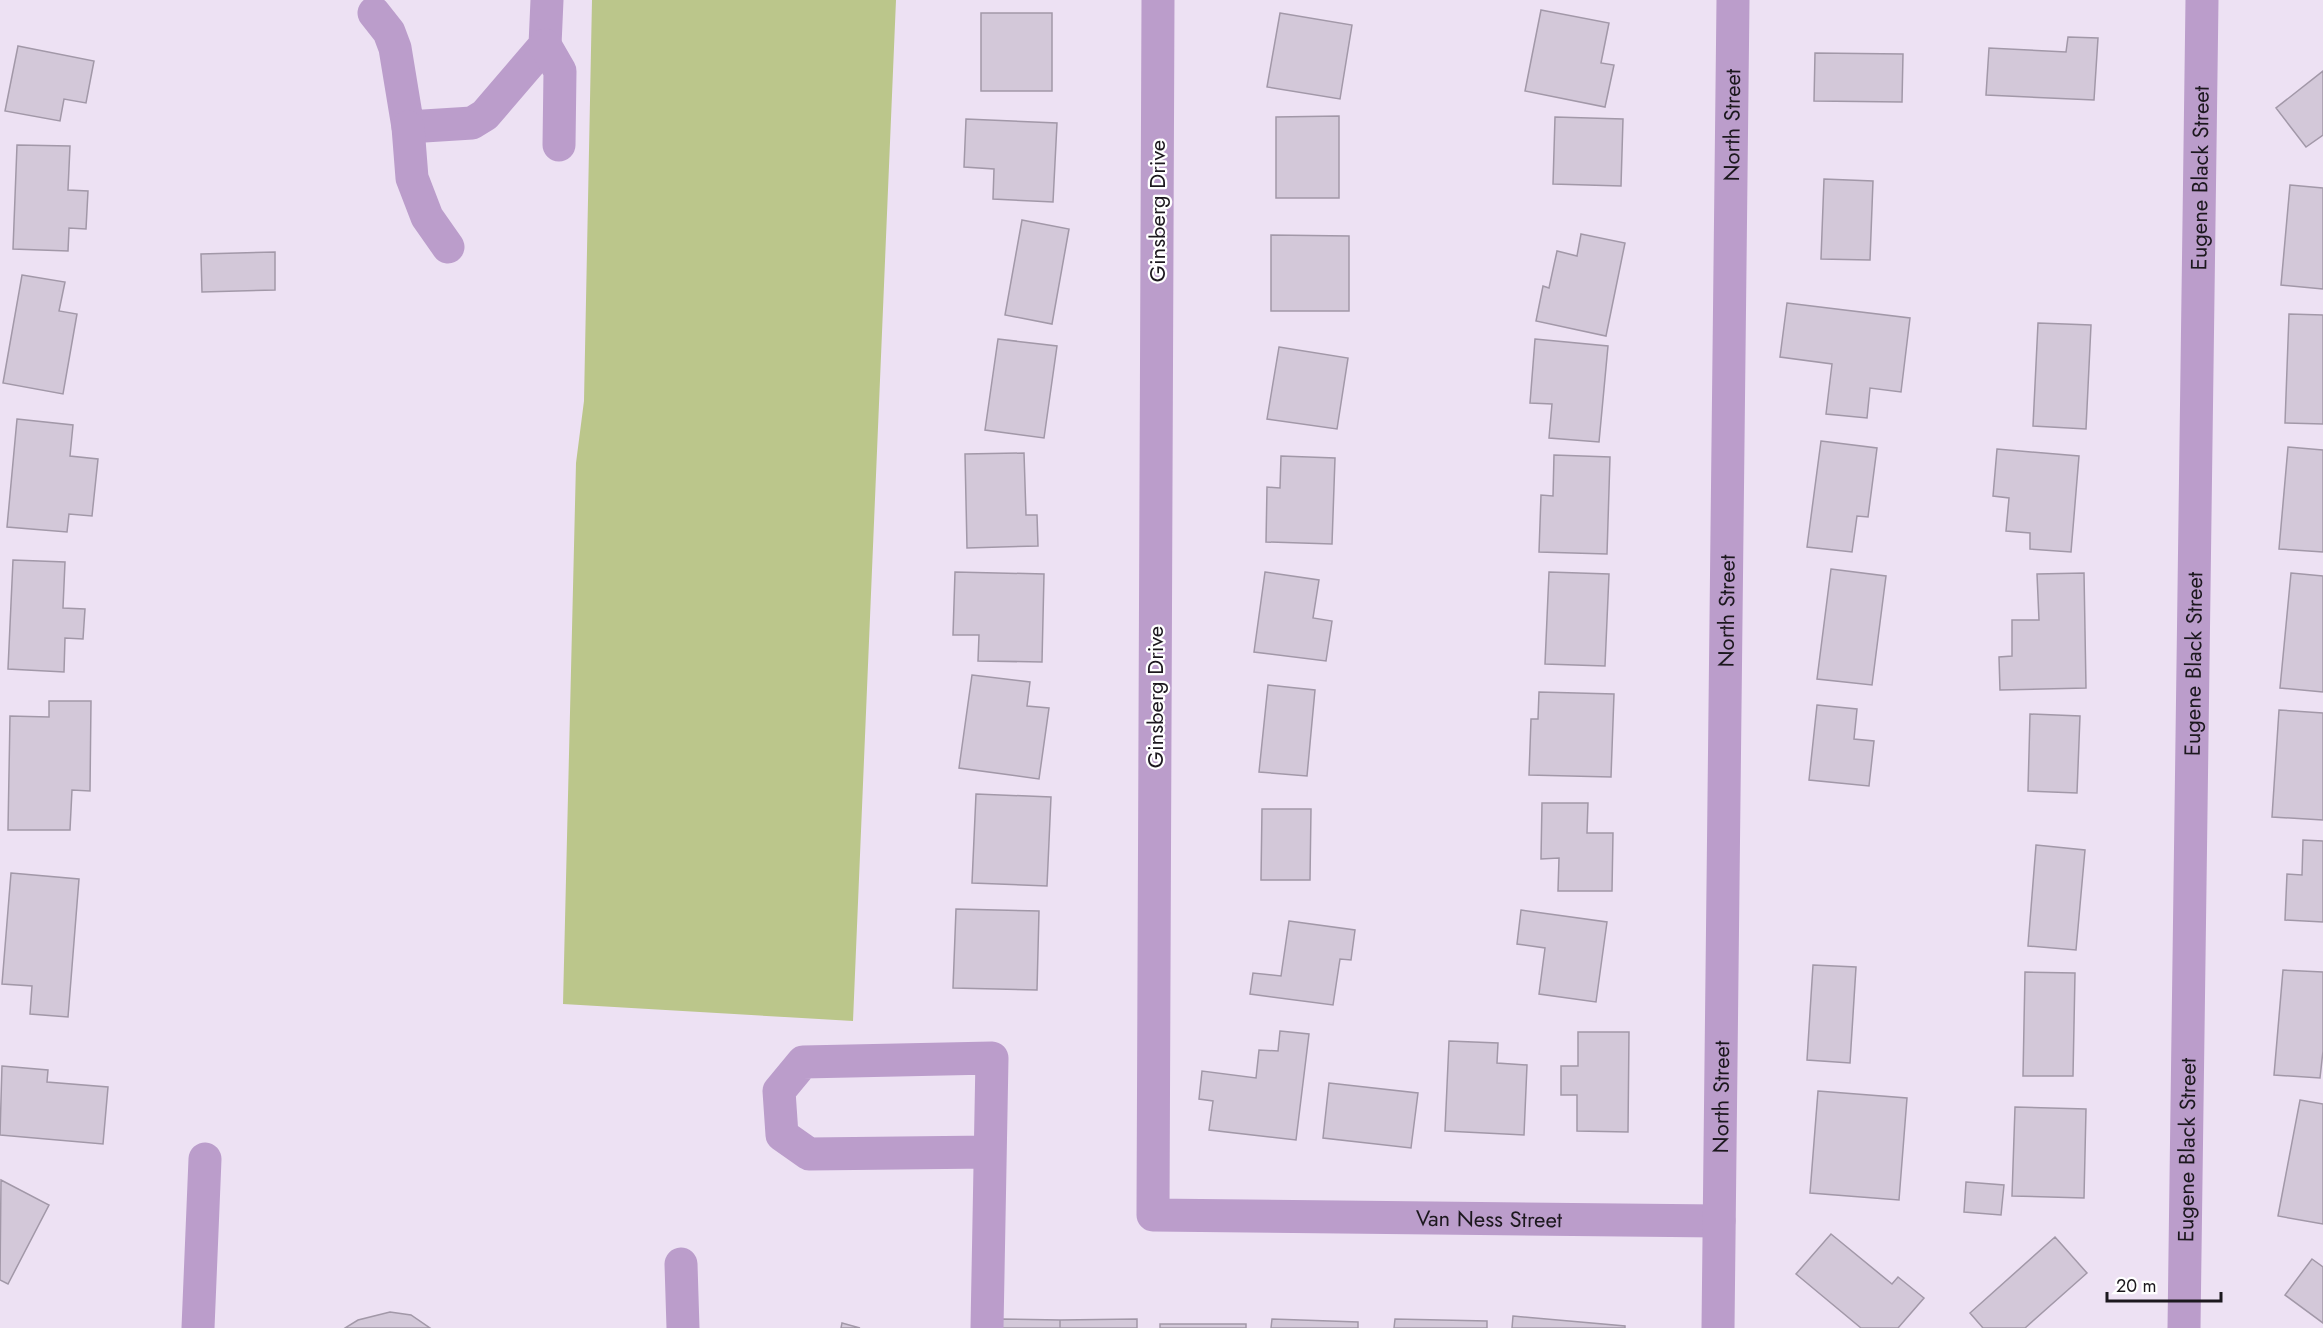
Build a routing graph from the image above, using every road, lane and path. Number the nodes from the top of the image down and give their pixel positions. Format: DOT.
graph roads {
  1 [pos="547,0"];
  2 [pos="1158,0"];
  3 [pos="1733,0"];
  4 [pos="2202,0"];
  5 [pos="374,13"];
  6 [pos="545,45"];
  7 [pos="408,127"];
  8 [pos="560,145"];
  9 [pos="448,247"];
  10 [pos="990,1152"];
  11 [pos="205,1159"];
  12 [pos="1153,1215"];
  13 [pos="1719,1221"];
  14 [pos="681,1264"];
  15 [pos="198,1328"];
  16 [pos="683,1328"];
  17 [pos="987,1328"];
  18 [pos="1718,1328"];
  19 [pos="2184,1328"];
  1 -- 6 [label="street"];
  2 -- 12 [label="street, Ginsberg Drive"];
  3 -- 13 [label="street, North Street"];
  4 -- 19 [label="street, Eugene Black Street"];
  5 -- 7 [label="street"];
  6 -- 7 [label="street"];
  6 -- 8 [label="street"];
  7 -- 9 [label="street"];
  10 -- 10 [label="street"];
  10 -- 17 [label="street"];
  11 -- 15 [label="street"];
  12 -- 13 [label="street, Van Ness Street"];
  13 -- 18 [label="street"];
  14 -- 16 [label="street"];
}
